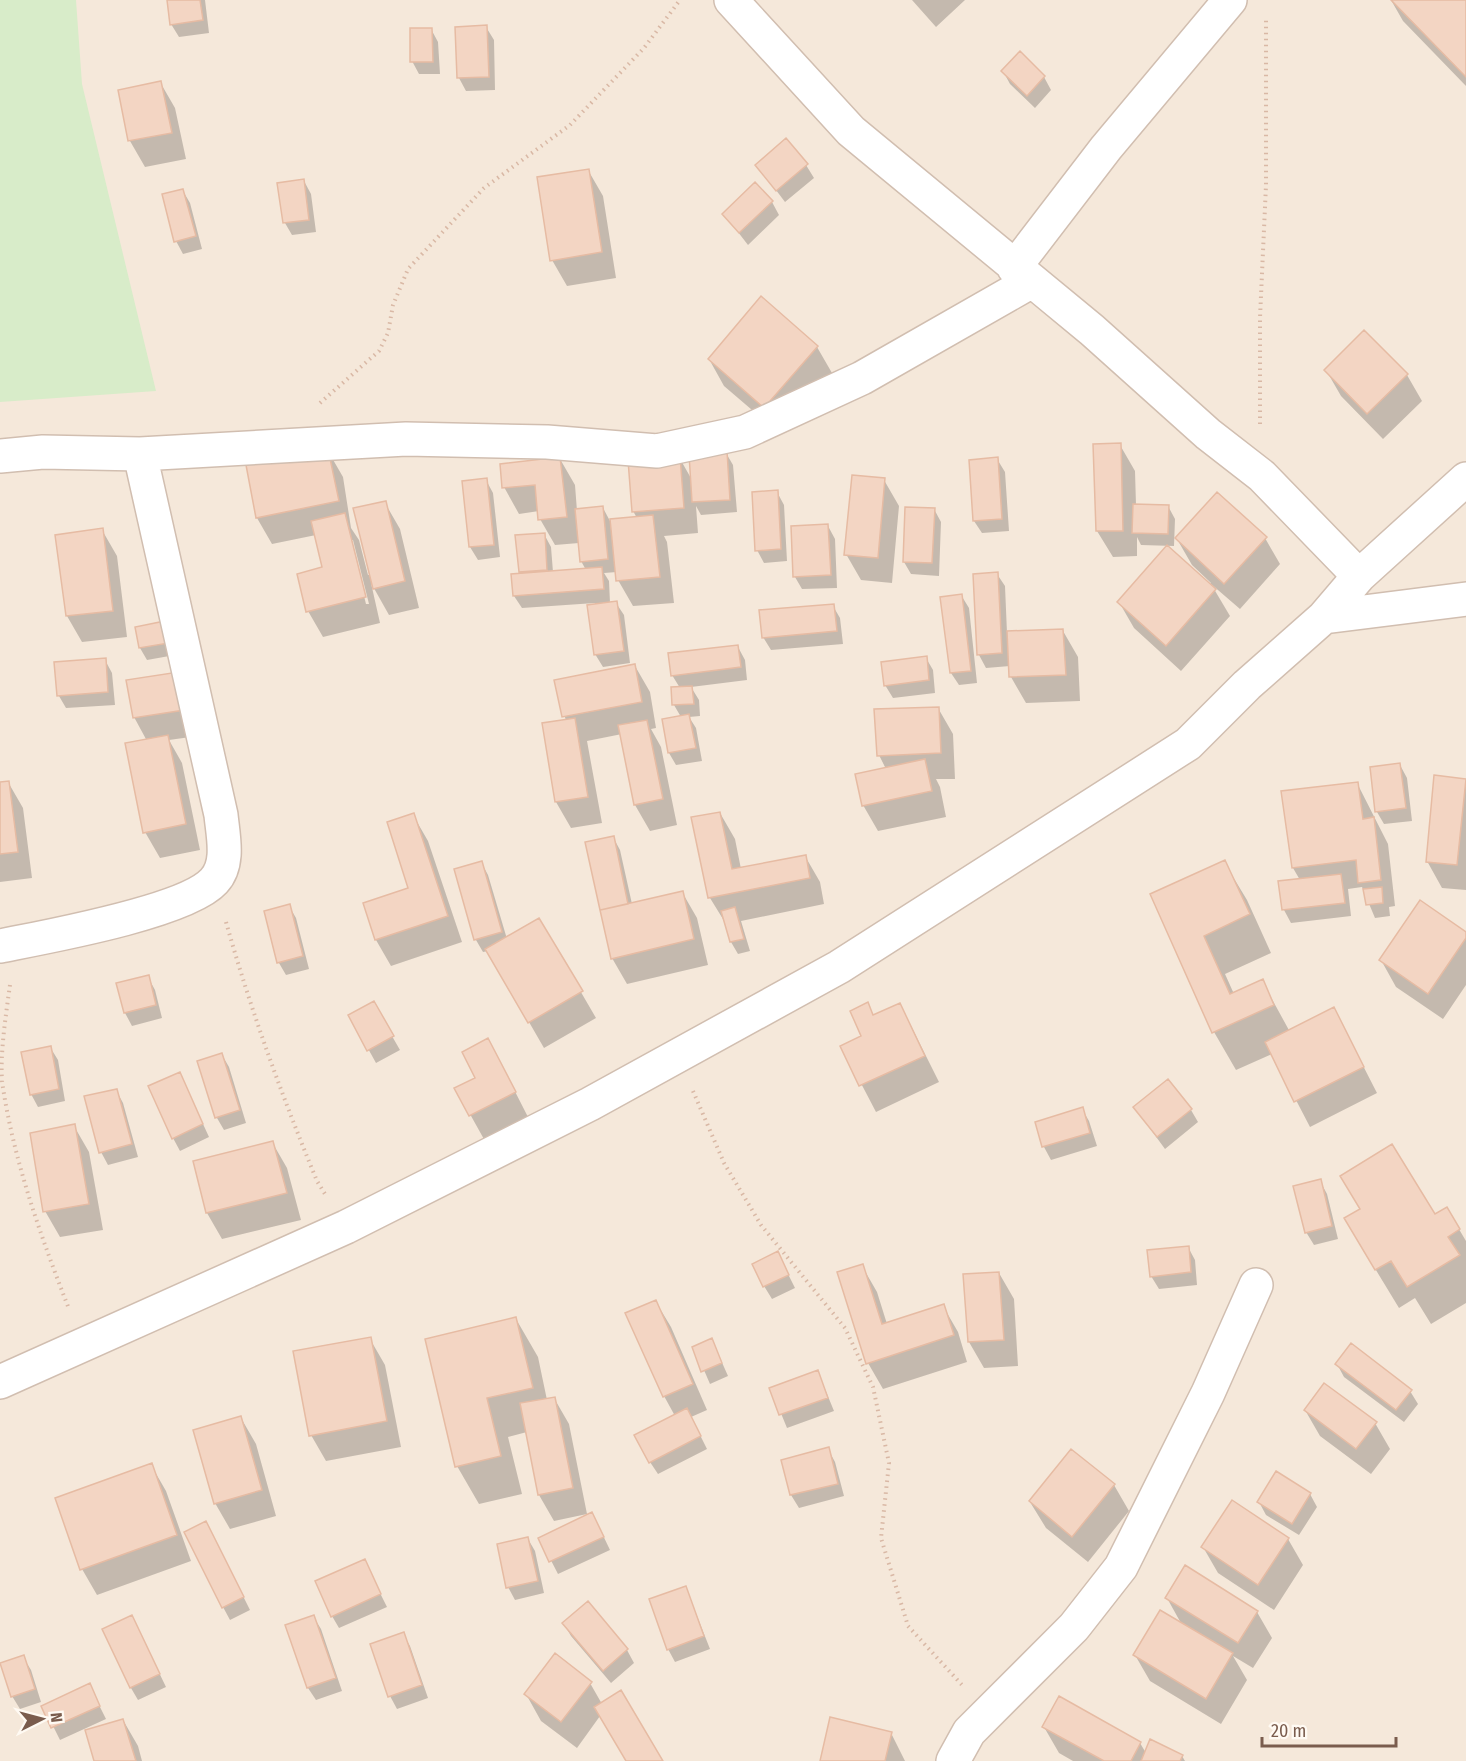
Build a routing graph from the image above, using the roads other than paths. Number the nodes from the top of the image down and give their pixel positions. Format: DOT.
graph roads {
  1 [pos="731,0"];
  2 [pos="757,0"];
  3 [pos="1230,0"];
  4 [pos="763,36"];
  5 [pos="1023,274"];
  6 [pos="140,454"];
  7 [pos="0,456"];
  8 [pos="1466,479"];
  9 [pos="1359,576"];
  10 [pos="1466,599"];
  11 [pos="1324,617"];
  12 [pos="8,945"];
  13 [pos="1256,1285"];
  14 [pos="0,1382"];
  15 [pos="952,1761"];
  1 -- 4 [label="street"];
  2 -- 4 [label="street"];
  3 -- 5 [label="street"];
  4 -- 5 [label="street"];
  5 -- 6 [label="street"];
  5 -- 9 [label="street"];
  6 -- 7 [label="street"];
  6 -- 12 [label="street"];
  8 -- 9 [label="street"];
  9 -- 11 [label="street"];
  10 -- 11 [label="street"];
  11 -- 14 [label="street"];
  13 -- 15 [label="street"];
}
